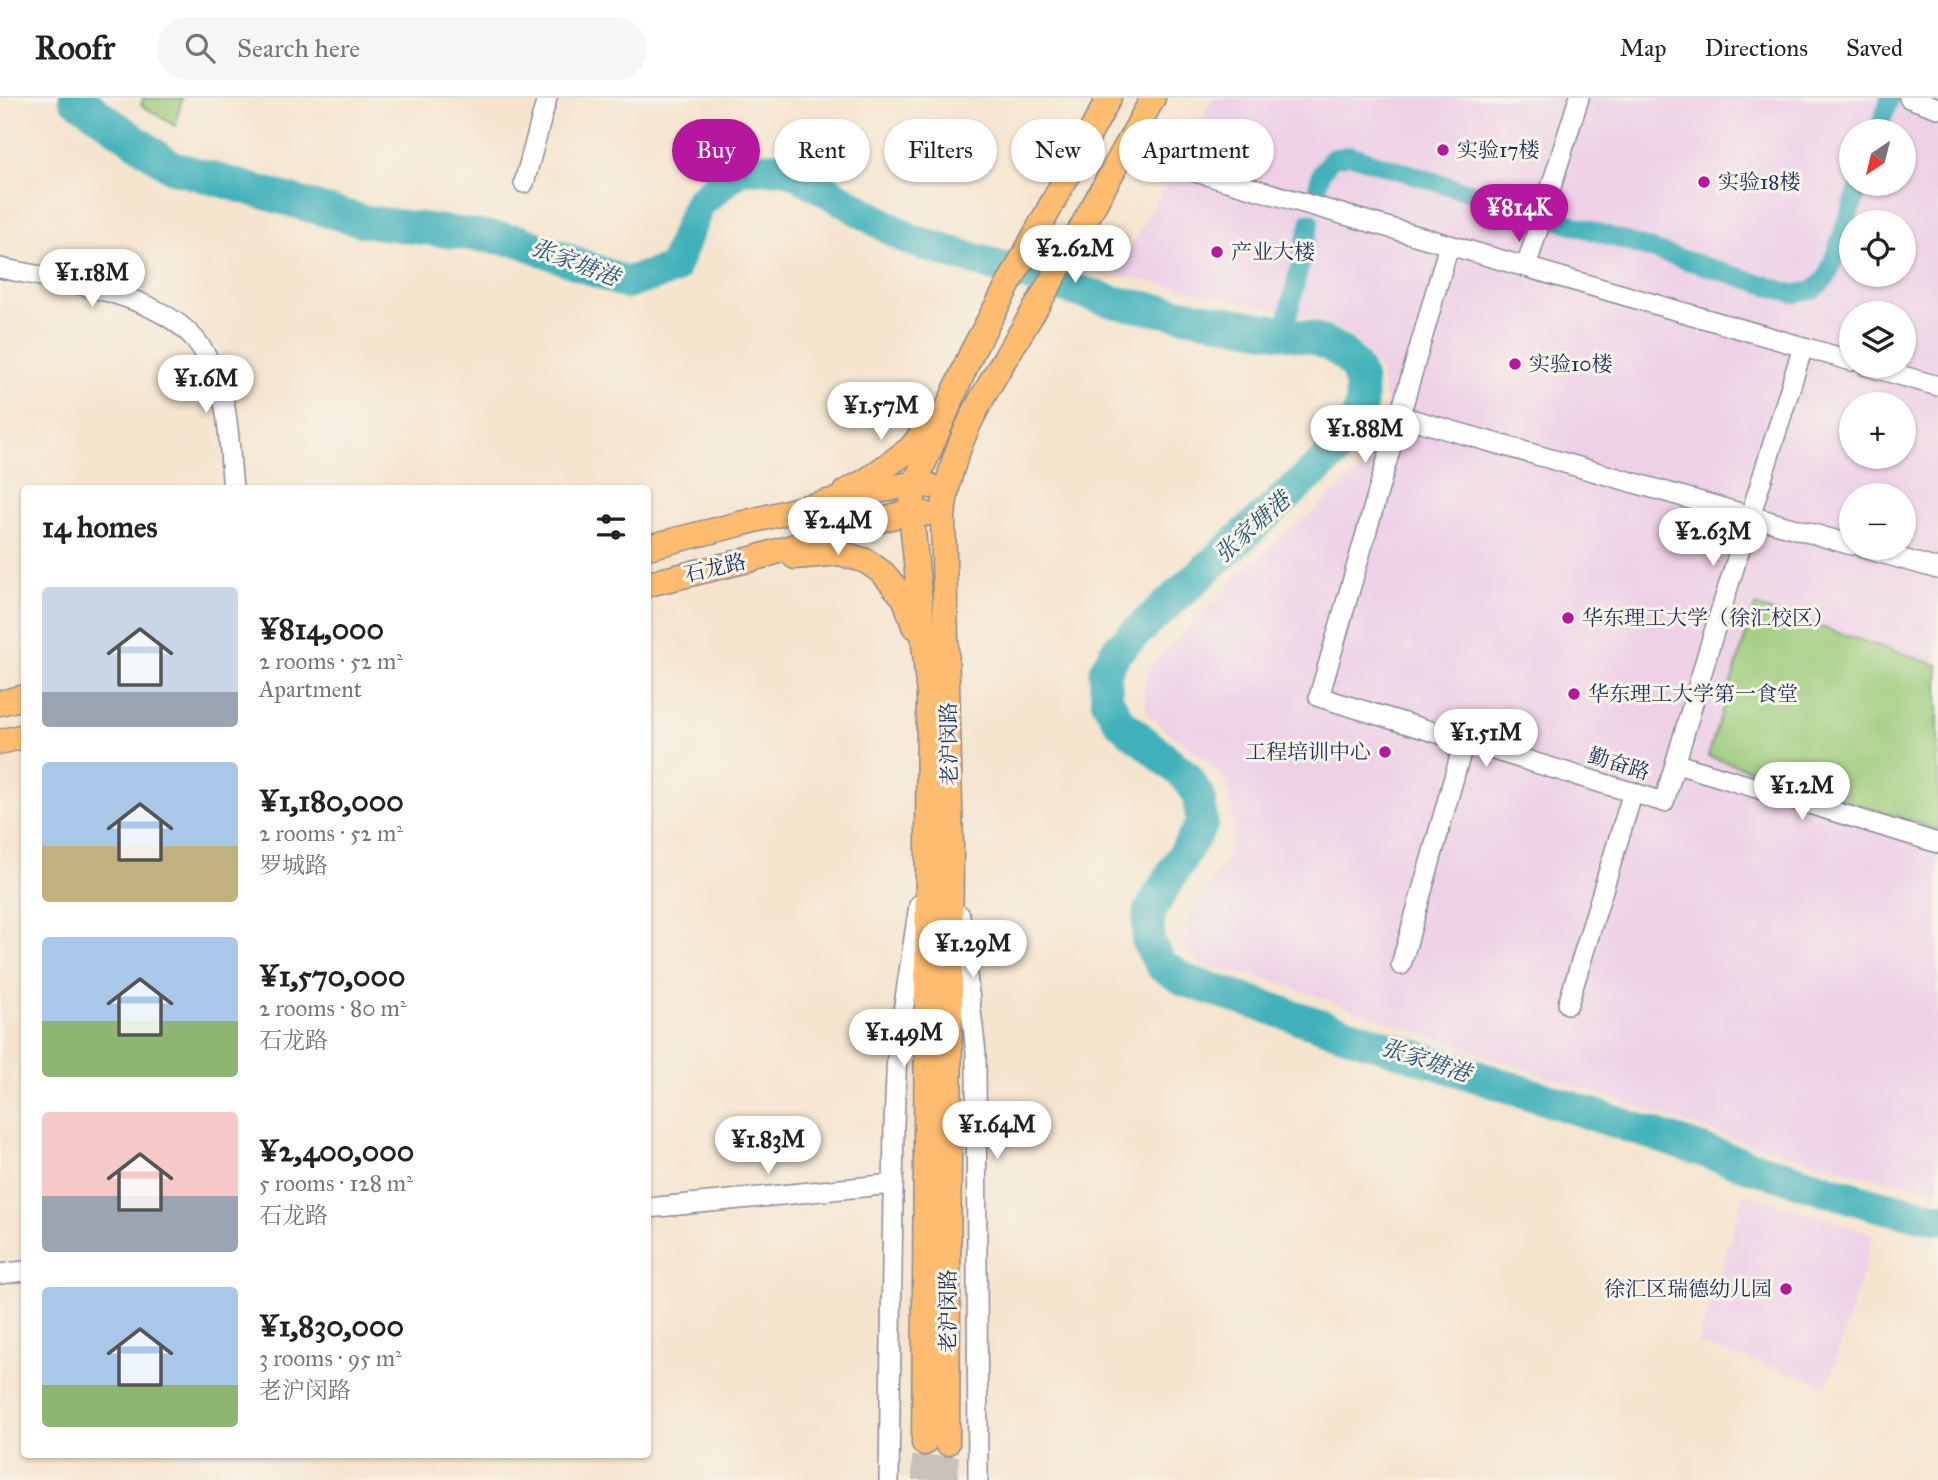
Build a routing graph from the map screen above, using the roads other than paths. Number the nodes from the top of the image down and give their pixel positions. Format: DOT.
graph roads {
  1 [pos="547,98"];
  2 [pos="1109,98"];
  3 [pos="1153,98"];
  4 [pos="1579,98"];
  5 [pos="1909,98"];
  6 [pos="1938,108"];
  7 [pos="1230,182"];
  8 [pos="524,183"];
  9 [pos="1449,245"];
  10 [pos="1526,267"];
  11 [pos="0,268"];
  12 [pos="1803,347"];
  13 [pos="1839,357"];
  14 [pos="1910,378"];
  15 [pos="1938,386"];
  16 [pos="952,399"];
  17 [pos="1400,416"];
  18 [pos="915,483"];
  19 [pos="233,485"];
  20 [pos="945,488"];
  21 [pos="823,503"];
  22 [pos="911,511"];
  23 [pos="1751,516"];
  24 [pos="943,518"];
  25 [pos="1839,541"];
  26 [pos="651,546"];
  27 [pos="752,559"];
  28 [pos="1906,560"];
  29 [pos="1938,569"];
  30 [pos="651,583"];
  31 [pos="929,695"];
  32 [pos="21,699"];
  33 [pos="0,703"];
  34 [pos="21,737"];
  35 [pos="1464,741"];
  36 [pos="0,742"];
  37 [pos="1677,764"];
  38 [pos="1633,792"];
  39 [pos="1938,843"];
  40 [pos="939,846"];
  41 [pos="1401,965"];
  42 [pos="1568,1004"];
  43 [pos="893,1184"];
  44 [pos="651,1208"];
  45 [pos="21,1271"];
  46 [pos="0,1274"];
  47 [pos="935,1443"];
  48 [pos="890,1480"];
  49 [pos="978,1480"];
  1 -- 8 [label="street"];
  2 -- 16 [label="main road, 老沪闵路"];
  3 -- 20 [label="main road, 老沪闵路, bridge"];
  4 -- 10 [label="street"];
  5 -- 6 [label="street"];
  7 -- 9 [label="street"];
  9 -- 10 [label="street"];
  9 -- 17 [label="street"];
  10 -- 12 [label="street"];
  11 -- 19 [label="street"];
  12 -- 13 [label="street"];
  12 -- 23 [label="street"];
  14 -- 15 [label="street"];
  16 -- 18 [label="main road, 老沪闵路"];
  16 -- 21 [label="main road"];
  17 -- 23 [label="street"];
  17 -- 35 [label="street, 勤奋路"];
  18 -- 20 [label="main road, 石龙路"];
  18 -- 21 [label="main road, 石龙路"];
  18 -- 22 [label="main road, 老沪闵路"];
  20 -- 24 [label="main road, 老沪闵路"];
  21 -- 26 [label="main road, 石龙路"];
  22 -- 24 [label="main road, 石龙路"];
  22 -- 27 [label="main road, 石龙路"];
  22 -- 31 [label="main road, 老沪闵路"];
  23 -- 25 [label="street"];
  23 -- 37 [label="street"];
  24 -- 40 [label="main road, 老沪闵路"];
  27 -- 30 [label="main road, 石龙路"];
  27 -- 31 [label="main road"];
  28 -- 29 [label="street"];
  31 -- 40 [label="main road, 老沪闵路"];
  32 -- 33 [label="main road"];
  34 -- 36 [label="main road"];
  35 -- 38 [label="street, 勤奋路"];
  35 -- 41 [label="street"];
  37 -- 38 [label="street, 勤奋路"];
  37 -- 39 [label="street"];
  38 -- 42 [label="street"];
  40 -- 43 [label="street"];
  40 -- 47 [label="main road, 老沪闵路"];
  40 -- 49 [label="street"];
  43 -- 44 [label="street"];
  43 -- 48 [label="street"];
  45 -- 46 [label="street"];
}
